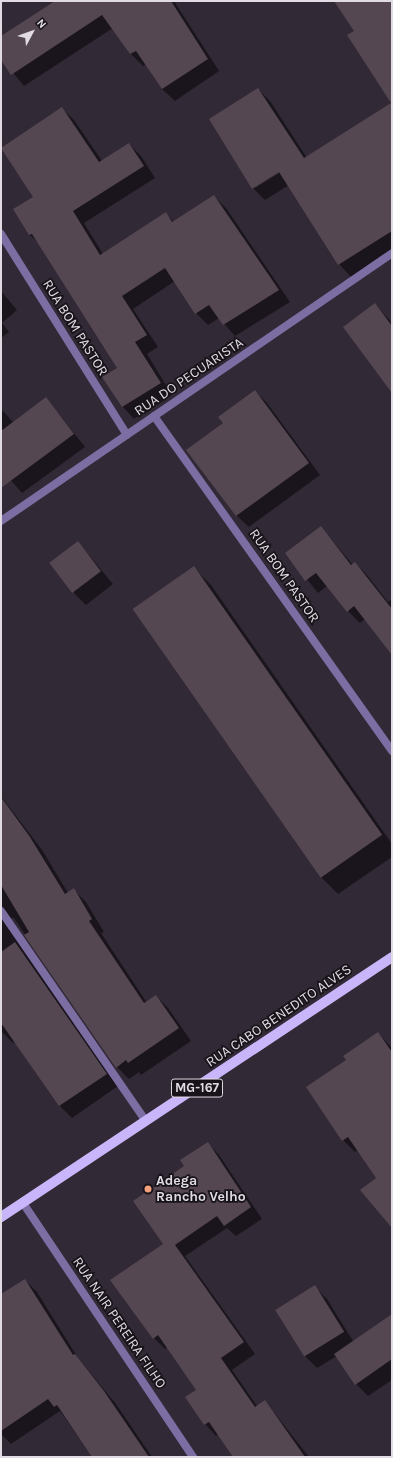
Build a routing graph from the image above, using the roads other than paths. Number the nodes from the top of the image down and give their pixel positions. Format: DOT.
graph roads {
  1 [pos="1,234"];
  2 [pos="392,253"];
  3 [pos="154,416"];
  4 [pos="127,435"];
  5 [pos="1,522"];
  6 [pos="392,751"];
  7 [pos="1,911"];
  8 [pos="392,957"];
  9 [pos="146,1121"];
  10 [pos="23,1203"];
  11 [pos="1,1218"];
  12 [pos="193,1457"];
  1 -- 4 [label="street, RUA BOM PASTOR"];
  2 -- 3 [label="street, RUA DO PECUARISTA"];
  3 -- 4 [label="street, RUA DO PECUARISTA"];
  3 -- 6 [label="street, RUA BOM PASTOR"];
  4 -- 5 [label="street, RUA DO PECUARISTA"];
  7 -- 9 [label="street"];
  8 -- 9 [label="main road, RUA CABO BENEDITO ALVES / MG-167"];
  9 -- 10 [label="main road, RUA CABO BENEDITO ALVES / MG-167"];
  10 -- 11 [label="main road, RUA CABO BENEDITO ALVES / MG-167"];
  10 -- 12 [label="street, RUA NAIR PEREIRA FILHO"];
}
